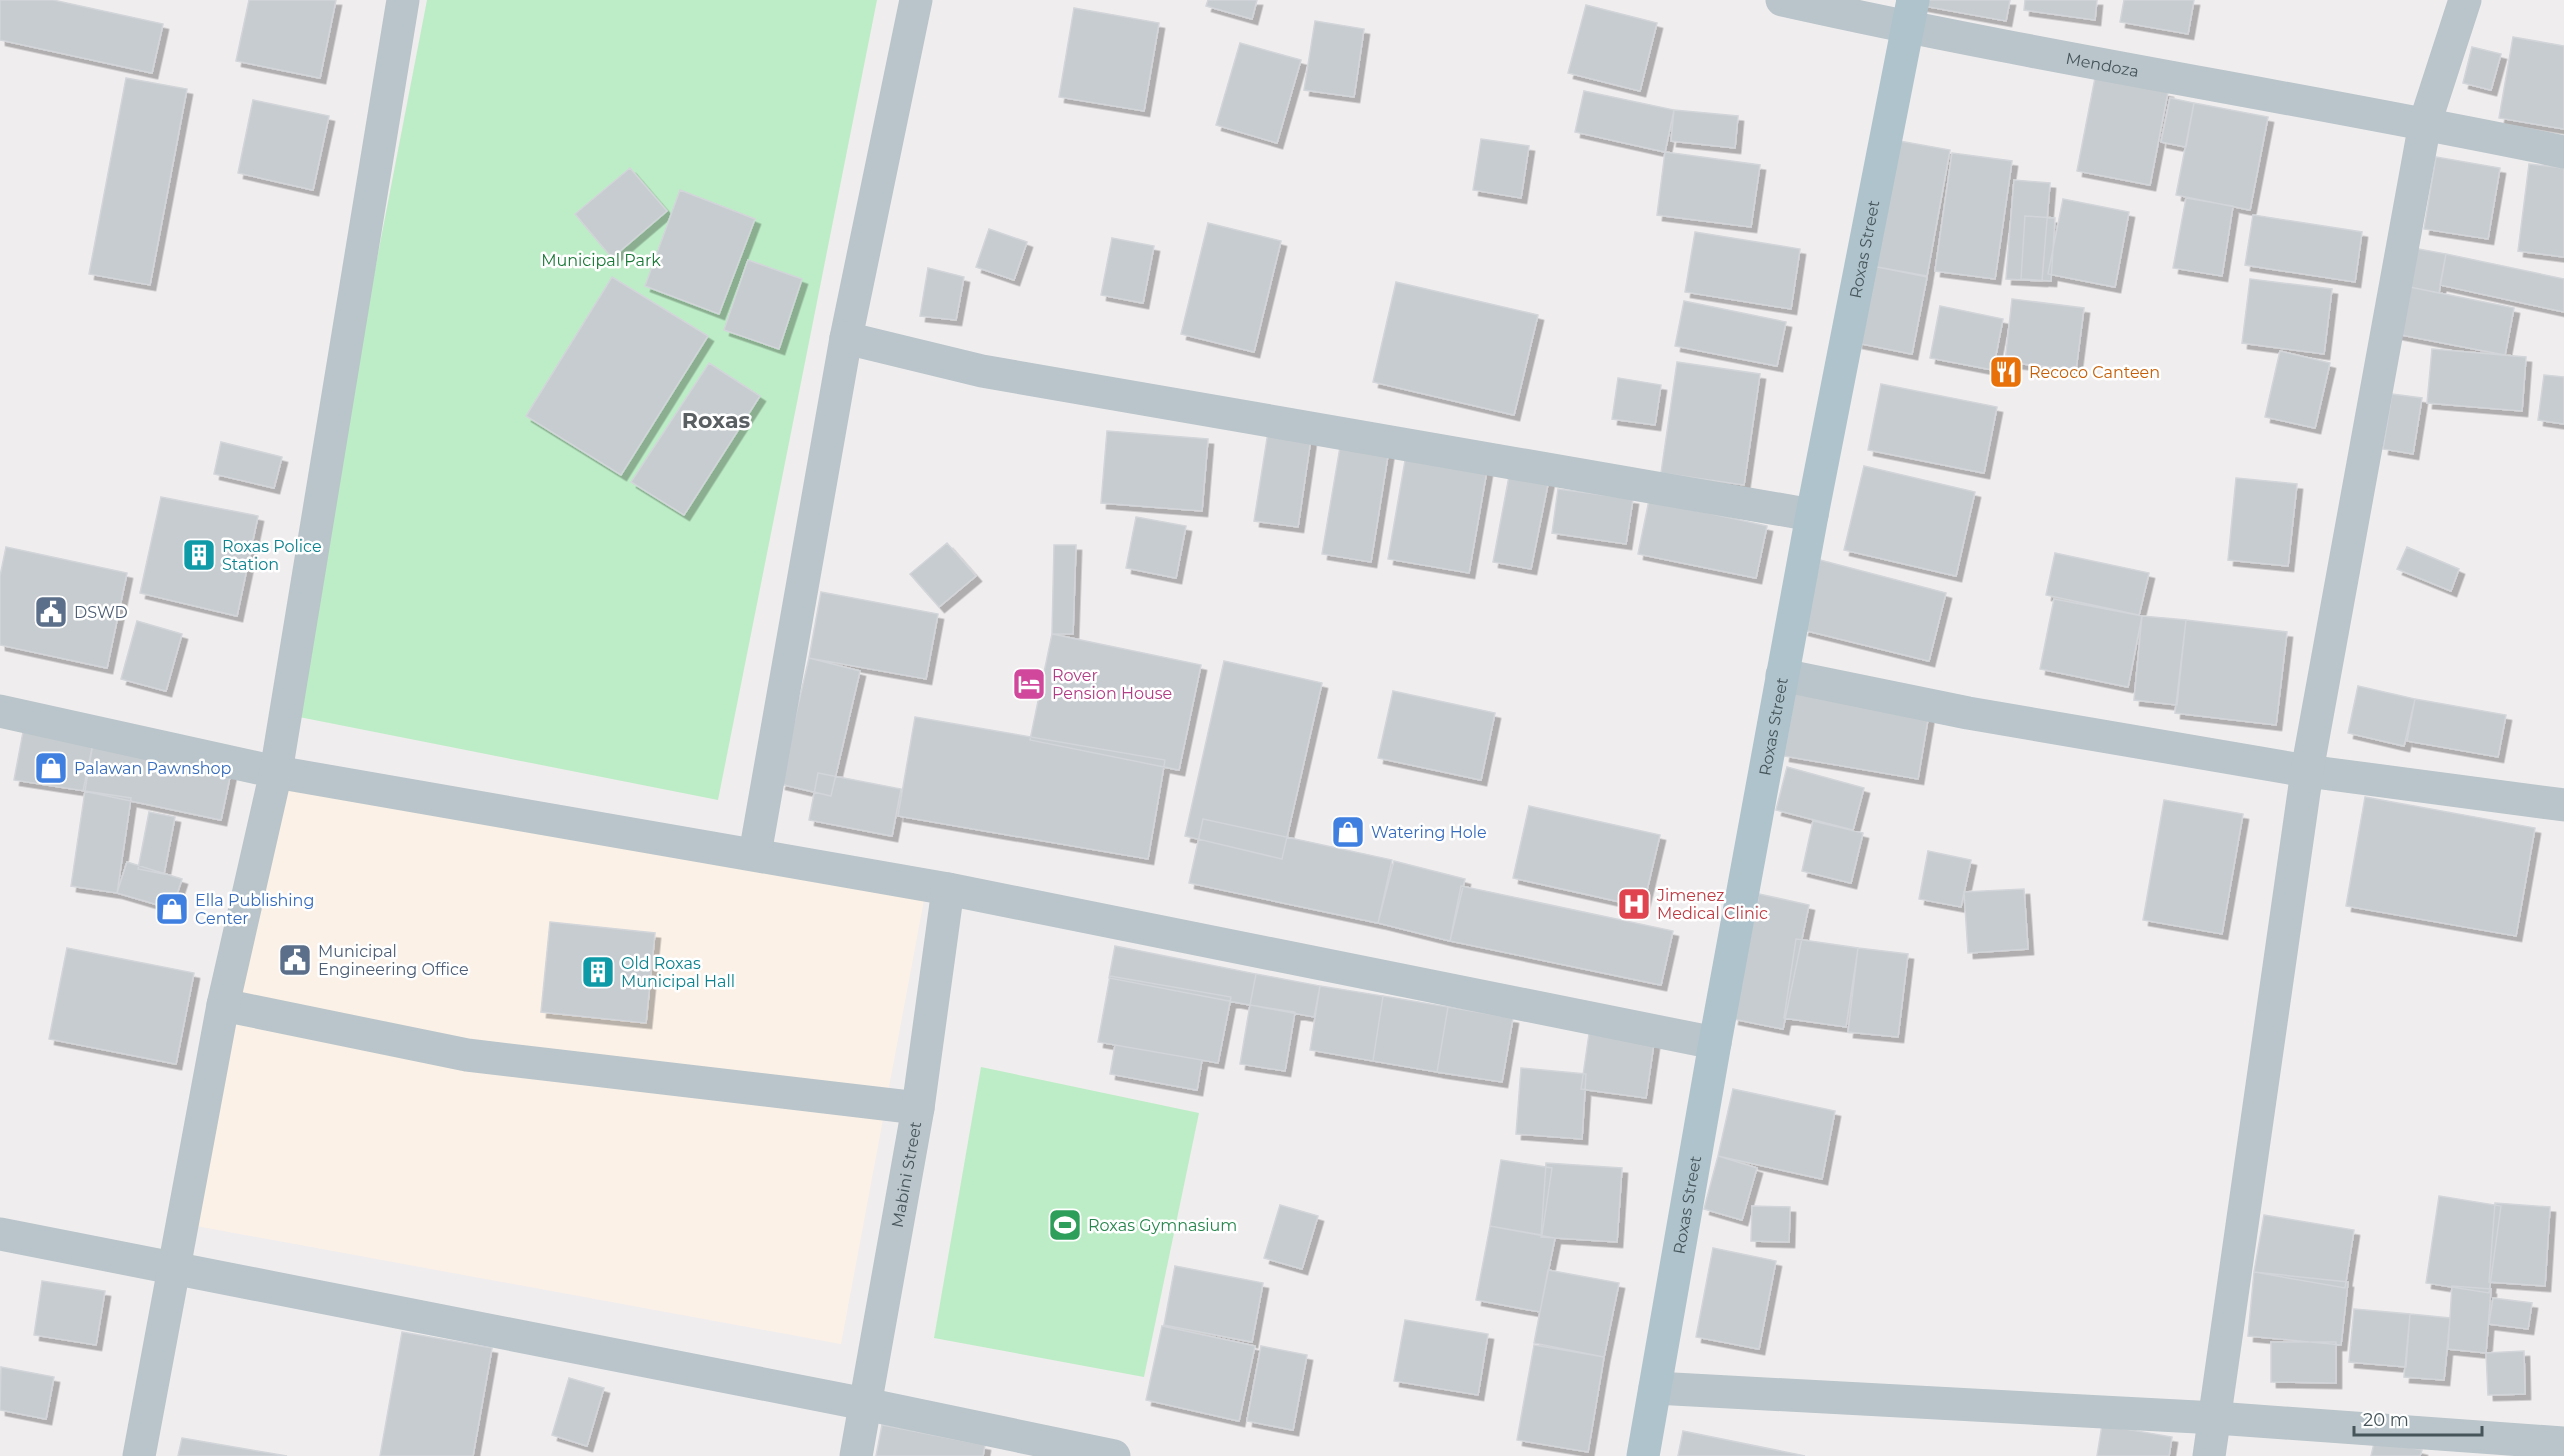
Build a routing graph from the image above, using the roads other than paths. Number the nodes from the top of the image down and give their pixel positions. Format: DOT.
graph roads {
  1 [pos="403,0"];
  2 [pos="916,0"];
  3 [pos="1782,0"];
  4 [pos="2465,0"];
  5 [pos="1910,14"];
  6 [pos="2426,123"];
  7 [pos="2564,152"];
  8 [pos="846,338"];
  9 [pos="1812,515"];
  10 [pos="1782,675"];
  11 [pos="0,711"];
  12 [pos="2307,771"];
  13 [pos="276,772"];
  14 [pos="2564,805"];
  15 [pos="755,854"];
  16 [pos="948,889"];
  17 [pos="223,1005"];
  18 [pos="1714,1043"];
  19 [pos="918,1108"];
  20 [pos="0,1234"];
  21 [pos="175,1266"];
  22 [pos="1655,1388"];
  23 [pos="865,1404"];
  24 [pos="2216,1418"];
  25 [pos="2564,1443"];
  26 [pos="139,1456"];
  27 [pos="856,1456"];
  28 [pos="1114,1456"];
  29 [pos="1643,1456"];
  30 [pos="2209,1456"];
  1 -- 13 [label="street"];
  2 -- 8 [label="street"];
  3 -- 5 [label="street, Mendoza"];
  4 -- 6 [label="street"];
  5 -- 6 [label="street, Mendoza"];
  5 -- 9 [label="main road, Roxas Street"];
  6 -- 7 [label="street, Mendoza"];
  6 -- 12 [label="street"];
  8 -- 9 [label="street"];
  8 -- 15 [label="street"];
  9 -- 10 [label="main road, Roxas Street"];
  10 -- 12 [label="street"];
  10 -- 18 [label="main road, Roxas Street"];
  11 -- 13 [label="street"];
  12 -- 14 [label="street"];
  12 -- 24 [label="street"];
  13 -- 15 [label="street"];
  13 -- 17 [label="street"];
  15 -- 16 [label="street"];
  16 -- 18 [label="street"];
  16 -- 19 [label="street, Mabini Street"];
  17 -- 19 [label="street"];
  17 -- 21 [label="street"];
  18 -- 22 [label="main road, Roxas Street"];
  19 -- 23 [label="street, Mabini Street"];
  20 -- 21 [label="street"];
  21 -- 23 [label="street"];
  21 -- 26 [label="street"];
  22 -- 24 [label="street"];
  22 -- 29 [label="main road, Roxas Street"];
  23 -- 27 [label="street, Mabini Street"];
  23 -- 28 [label="street"];
  24 -- 25 [label="street"];
  24 -- 30 [label="street"];
}
